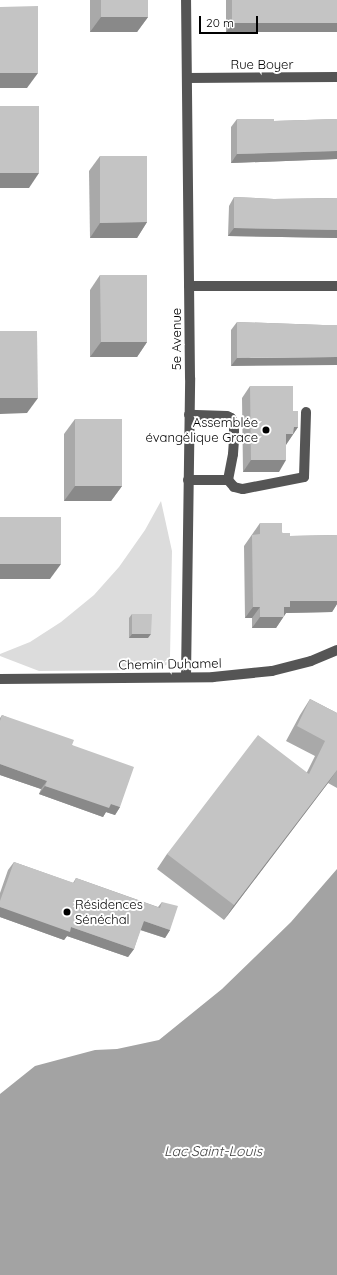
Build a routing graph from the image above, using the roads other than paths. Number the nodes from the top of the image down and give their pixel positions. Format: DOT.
graph roads {
  1 [pos="186,0"];
  2 [pos="337,77"];
  3 [pos="187,78"];
  4 [pos="189,286"];
  5 [pos="337,286"];
  6 [pos="306,412"];
  7 [pos="189,415"];
  8 [pos="188,480"];
  9 [pos="228,480"];
  10 [pos="337,650"];
  11 [pos="186,677"];
  12 [pos="0,679"];
  1 -- 3 [label="street, 5e Avenue"];
  2 -- 3 [label="street, Rue Boyer"];
  3 -- 4 [label="street, 5e Avenue"];
  4 -- 5 [label="street"];
  4 -- 7 [label="street, 5e Avenue"];
  6 -- 9 [label="street"];
  7 -- 8 [label="street, 5e Avenue"];
  7 -- 9 [label="street"];
  8 -- 9 [label="street"];
  8 -- 11 [label="street, 5e Avenue"];
  10 -- 11 [label="street, Chemin Duhamel"];
  11 -- 12 [label="street, Chemin Duhamel"];
}
